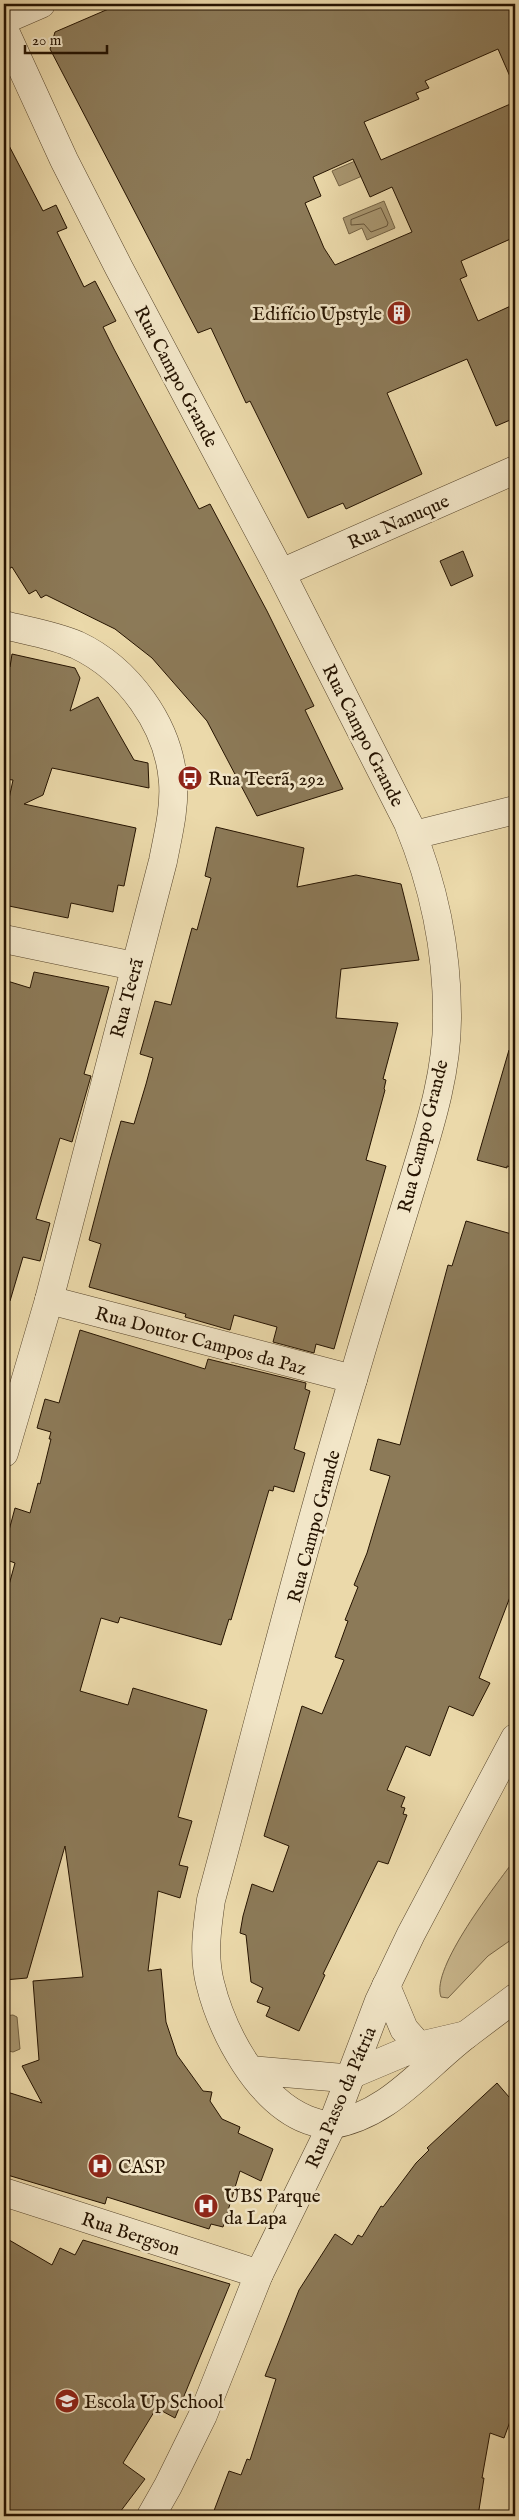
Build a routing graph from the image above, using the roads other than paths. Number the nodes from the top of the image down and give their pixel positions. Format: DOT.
graph roads {
  1 [pos="41,4"];
  2 [pos="4,20"];
  3 [pos="4,29"];
  4 [pos="515,470"];
  5 [pos="281,573"];
  6 [pos="4,625"];
  7 [pos="515,810"];
  8 [pos="414,835"];
  9 [pos="4,939"];
  10 [pos="134,966"];
  11 [pos="49,1300"];
  12 [pos="353,1379"];
  13 [pos="4,1453"];
  14 [pos="513,1747"];
  15 [pos="386,1986"];
  16 [pos="515,1998"];
  17 [pos="466,2035"];
  18 [pos="419,2046"];
  19 [pos="250,2070"];
  20 [pos="351,2076"];
  21 [pos="332,2124"];
  22 [pos="4,2192"];
  23 [pos="259,2274"];
  24 [pos="151,2516"];
  1 -- 2 [label="street"];
  3 -- 5 [label="street, Rua Campo Grande"];
  4 -- 5 [label="street, Rua Nanuque"];
  5 -- 8 [label="street, Rua Campo Grande"];
  6 -- 10 [label="street, Rua Teerã"];
  7 -- 8 [label="street"];
  8 -- 12 [label="street, Rua Campo Grande"];
  9 -- 10 [label="street"];
  10 -- 11 [label="street, Rua Teerã"];
  11 -- 12 [label="street, Rua Doutor Campos da Paz"];
  11 -- 13 [label="street, Rua Teerã"];
  12 -- 19 [label="street, Rua Campo Grande"];
  14 -- 15 [label="street, Rua Passo da Pátria"];
  15 -- 18 [label="street"];
  15 -- 20 [label="street, Rua Passo da Pátria"];
  16 -- 17 [label="street"];
  17 -- 18 [label="street"];
  17 -- 21 [label="street"];
  18 -- 20 [label="street"];
  19 -- 20 [label="street"];
  19 -- 21 [label="street, Rua Campo Grande"];
  20 -- 21 [label="street, Rua Passo da Pátria"];
  21 -- 23 [label="street, Rua Passo da Pátria"];
  22 -- 23 [label="street, Rua Bergson"];
  23 -- 24 [label="street, Rua Passo da Pátria"];
}
